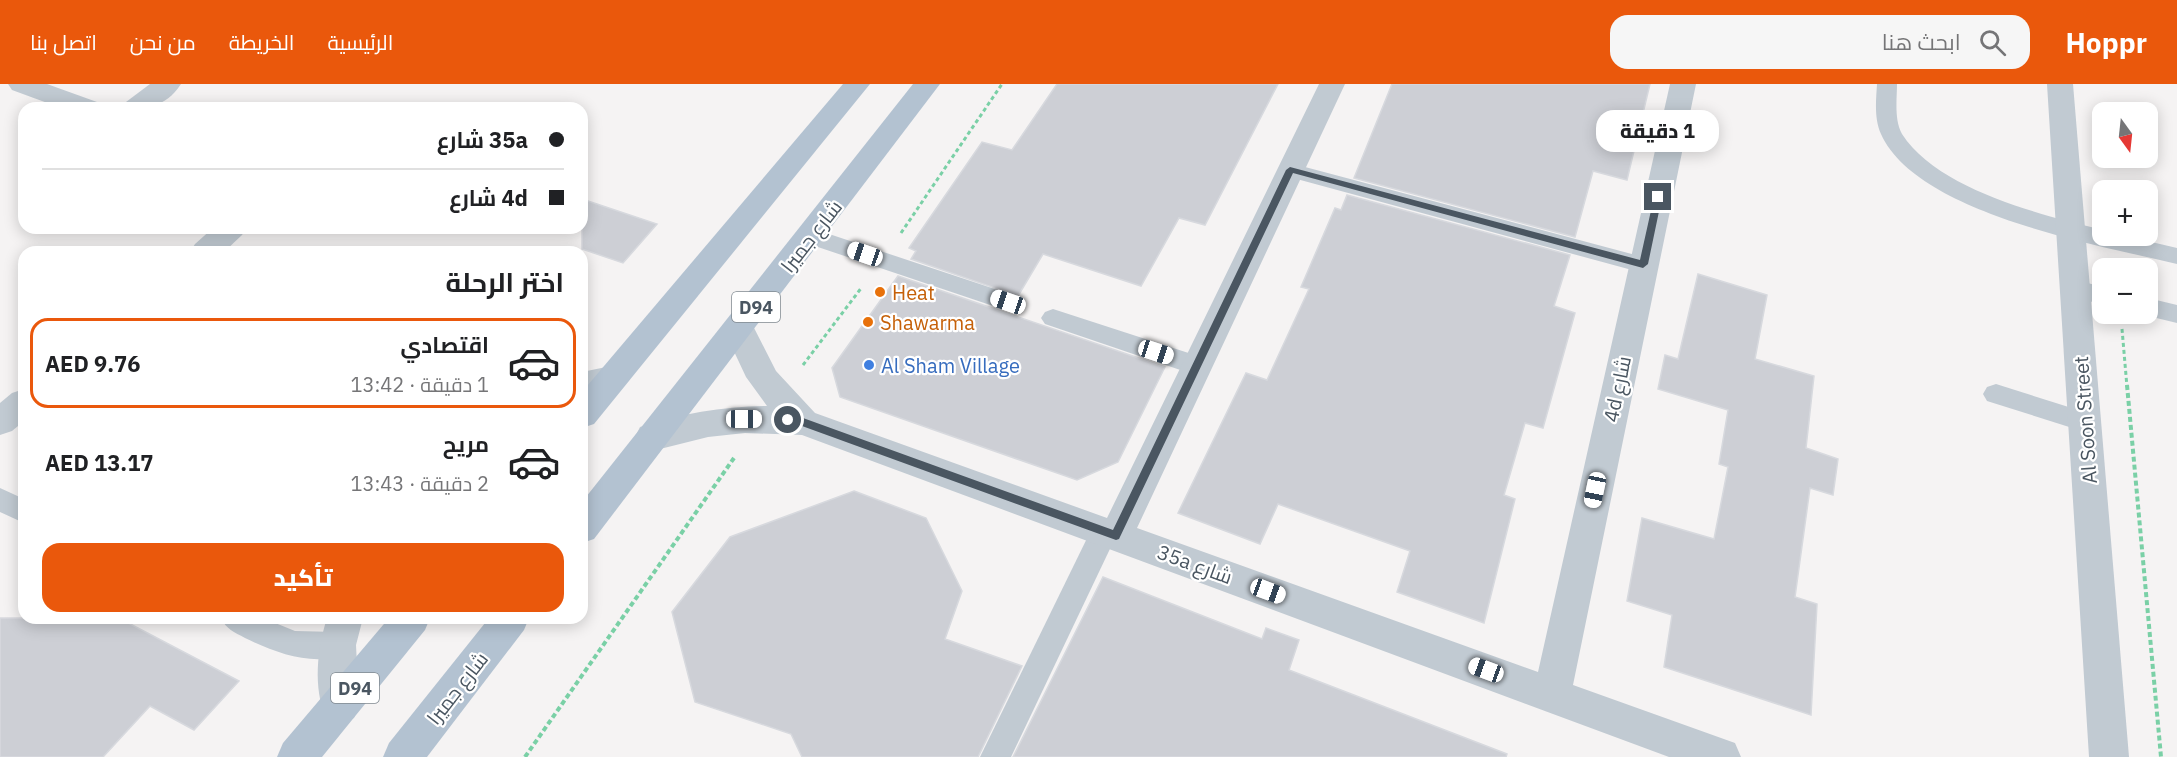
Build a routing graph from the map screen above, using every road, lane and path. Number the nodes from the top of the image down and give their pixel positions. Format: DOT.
graph roads {
  1 [pos="21,84"];
  2 [pos="168,84"];
  3 [pos="857,84"];
  4 [pos="927,84"];
  5 [pos="1332,84"];
  6 [pos="1683,84"];
  7 [pos="1887,84"];
  8 [pos="2060,84"];
  9 [pos="71,102"];
  10 [pos="143,102"];
  11 [pos="1290,170"];
  12 [pos="2072,229"];
  13 [pos="225,234"];
  14 [pos="811,236"];
  15 [pos="212,246"];
  16 [pos="2177,256"];
  17 [pos="1643,264"];
  18 [pos="2089,293"];
  19 [pos="1008,302"];
  20 [pos="2158,309"];
  21 [pos="2177,314"];
  22 [pos="1053,318"];
  23 [pos="2121,326"];
  24 [pos="739,328"];
  25 [pos="1198,366"];
  26 [pos="597,382"];
  27 [pos="1996,394"];
  28 [pos="588,402"];
  29 [pos="18,407"];
  30 [pos="761,419"];
  31 [pos="0,422"];
  32 [pos="803,422"];
  33 [pos="2085,422"];
  34 [pos="652,437"];
  35 [pos="0,500"];
  36 [pos="18,509"];
  37 [pos="588,520"];
  38 [pos="1110,534"];
  39 [pos="247,624"];
  40 [pos="407,624"];
  41 [pos="506,624"];
  42 [pos="341,632"];
  43 [pos="1552,693"];
  44 [pos="340,705"];
  45 [pos="297,757"];
  46 [pos="403,757"];
  47 [pos="525,757"];
  48 [pos="995,757"];
  49 [pos="1721,757"];
  50 [pos="2109,757"];
  51 [pos="2162,757"];
  1 -- 9 [label="street"];
  2 -- 10 [label="street"];
  3 -- 26 [label="main road"];
  4 -- 14 [label="main road, شارع جميرا / D94"];
  5 -- 11 [label="street"];
  6 -- 17 [label="street, 4d شارع"];
  7 -- 12 [label="lane"];
  8 -- 12 [label="street, Al Soon Street"];
  11 -- 17 [label="lane"];
  11 -- 25 [label="street"];
  12 -- 16 [label="lane"];
  12 -- 18 [label="street, Al Soon Street"];
  13 -- 15 [label="street"];
  14 -- 19 [label="lane"];
  14 -- 24 [label="main road, شارع جميرا / D94"];
  17 -- 43 [label="street, 4d شارع"];
  18 -- 33 [label="street, Al Soon Street"];
  20 -- 21 [label="lane"];
  22 -- 25 [label="lane"];
  23 -- 51 [label="path"];
  24 -- 32 [label="street, 35a شارع"];
  24 -- 34 [label="main road, شارع جميرا / D94"];
  25 -- 38 [label="street"];
  26 -- 28 [label="main road"];
  27 -- 33 [label="lane"];
  29 -- 31 [label="street"];
  30 -- 32 [label="street, 35a شارع"];
  30 -- 34 [label="street, 35a شارع"];
  30 -- 47 [label="path"];
  32 -- 38 [label="street, 35a شارع"];
  33 -- 50 [label="street, Al Soon Street"];
  34 -- 37 [label="main road, شارع جميرا / D94"];
  35 -- 36 [label="lane"];
  38 -- 43 [label="street, 35a شارع"];
  38 -- 48 [label="lane"];
  39 -- 42 [label="lane"];
  40 -- 44 [label="main road, D94"];
  41 -- 46 [label="main road, شارع جميرا"];
  42 -- 44 [label="street"];
  43 -- 49 [label="street, 35a شارع"];
  44 -- 45 [label="main road, D94"];
}
